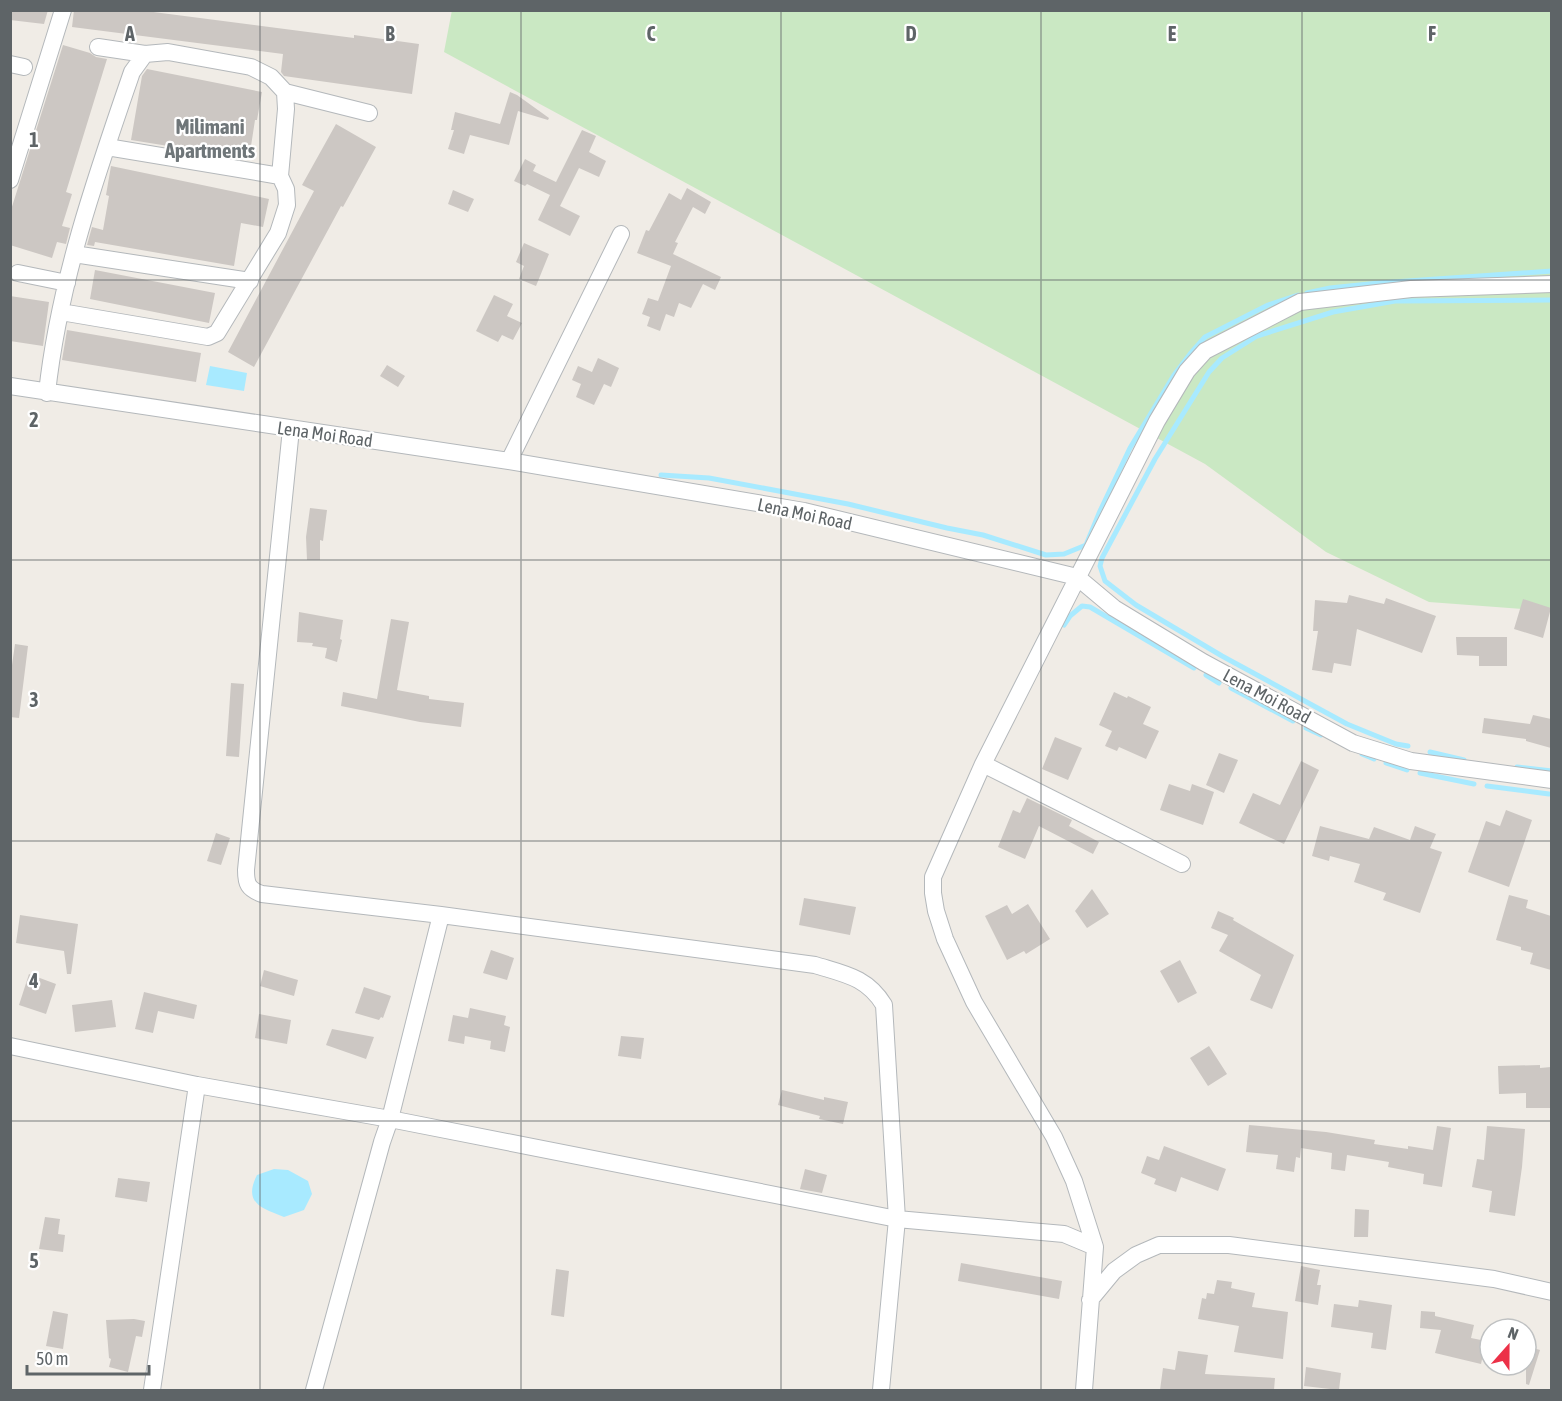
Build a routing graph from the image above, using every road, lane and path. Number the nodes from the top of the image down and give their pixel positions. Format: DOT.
graph roads {
  1 [pos="63,10"];
  2 [pos="98,47"];
  3 [pos="145,54"];
  4 [pos="285,92"];
  5 [pos="369,113"];
  6 [pos="107,147"];
  7 [pos="280,176"];
  8 [pos="10,180"];
  9 [pos="621,234"];
  10 [pos="74,254"];
  11 [pos="18,273"];
  12 [pos="250,281"];
  13 [pos="67,283"];
  14 [pos="1551,284"];
  15 [pos="61,312"];
  16 [pos="10,386"];
  17 [pos="47,393"];
  18 [pos="291,429"];
  19 [pos="509,462"];
  20 [pos="1077,577"];
  21 [pos="983,764"];
  22 [pos="1551,780"];
  23 [pos="1182,864"];
  24 [pos="441,915"];
  25 [pos="10,1046"];
  26 [pos="197,1085"];
  27 [pos="390,1119"];
  28 [pos="897,1219"];
  29 [pos="1095,1247"];
  30 [pos="1551,1292"];
  31 [pos="1090,1300"];
  32 [pos="152,1390"];
  33 [pos="314,1390"];
  34 [pos="881,1390"];
  35 [pos="1084,1390"];
  1 -- 8 [label="street"];
  2 -- 3 [label="street"];
  3 -- 4 [label="street"];
  3 -- 6 [label="street"];
  4 -- 5 [label="street"];
  4 -- 7 [label="street"];
  6 -- 7 [label="street"];
  6 -- 10 [label="street"];
  7 -- 12 [label="street"];
  9 -- 19 [label="street"];
  10 -- 12 [label="street"];
  10 -- 13 [label="street"];
  11 -- 13 [label="street"];
  12 -- 15 [label="street"];
  13 -- 15 [label="street"];
  14 -- 20 [label="street"];
  15 -- 17 [label="street"];
  16 -- 17 [label="street, Lena Moi Road"];
  17 -- 18 [label="street, Lena Moi Road"];
  18 -- 19 [label="street, Lena Moi Road"];
  18 -- 24 [label="street"];
  19 -- 20 [label="street, Lena Moi Road"];
  20 -- 21 [label="street"];
  20 -- 22 [label="street, Lena Moi Road"];
  21 -- 23 [label="street"];
  21 -- 29 [label="street"];
  24 -- 27 [label="street"];
  24 -- 28 [label="street"];
  25 -- 26 [label="street"];
  26 -- 27 [label="street"];
  26 -- 32 [label="street"];
  27 -- 28 [label="street"];
  27 -- 33 [label="street"];
  28 -- 29 [label="street"];
  28 -- 34 [label="street"];
  29 -- 31 [label="street"];
  30 -- 31 [label="street"];
  31 -- 35 [label="street"];
}
